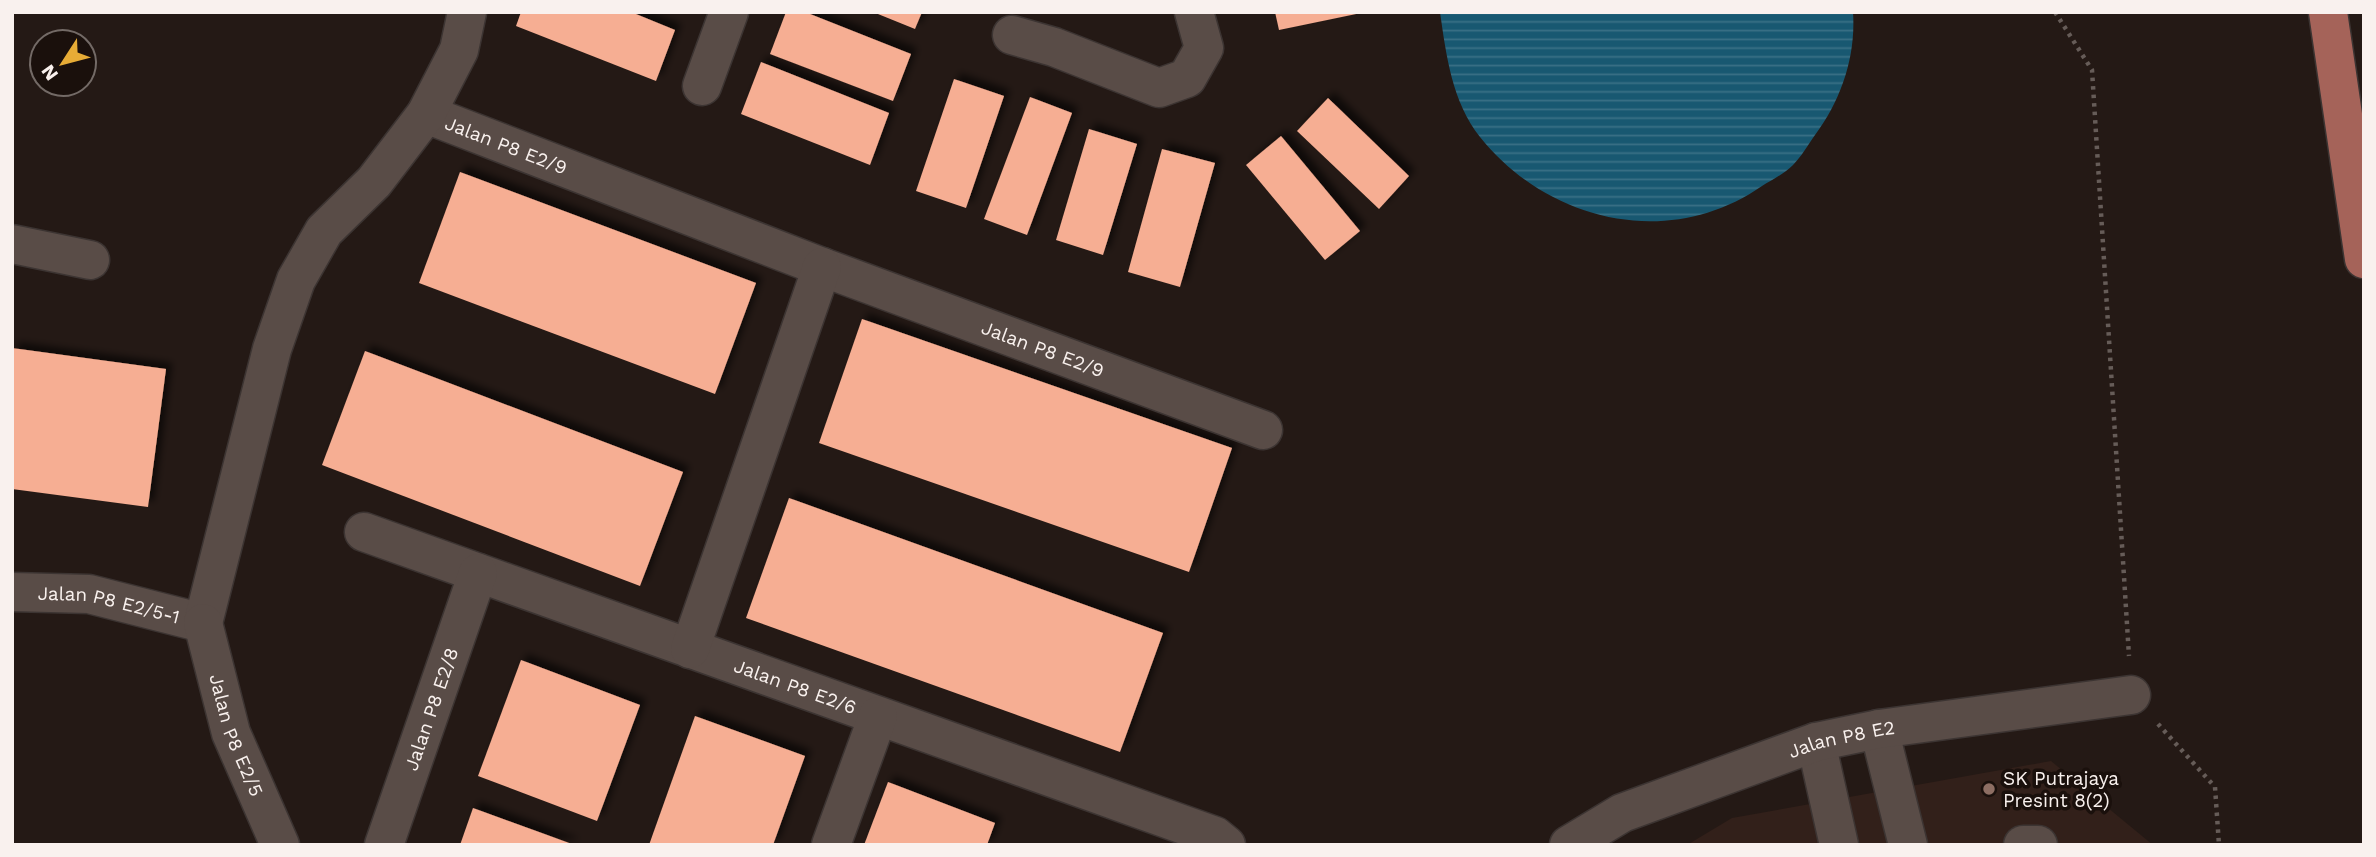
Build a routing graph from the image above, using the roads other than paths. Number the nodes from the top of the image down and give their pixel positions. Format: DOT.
graph roads {
  1 [pos="467,12"];
  2 [pos="729,12"];
  3 [pos="1195,12"];
  4 [pos="2328,12"];
  5 [pos="1013,35"];
  6 [pos="702,86"];
  7 [pos="426,114"];
  8 [pos="12,244"];
  9 [pos="2364,259"];
  10 [pos="90,260"];
  11 [pos="822,267"];
  12 [pos="1263,430"];
  13 [pos="364,532"];
  14 [pos="478,573"];
  15 [pos="12,592"];
  16 [pos="203,623"];
  17 [pos="690,649"];
  18 [pos="2132,695"];
  19 [pos="878,716"];
  20 [pos="1879,729"];
  21 [pos="1816,742"];
  22 [pos="279,845"];
  23 [pos="384,845"];
  24 [pos="831,845"];
  25 [pos="1226,845"];
  26 [pos="1569,845"];
  27 [pos="1839,845"];
  28 [pos="1908,845"];
  29 [pos="2022,845"];
  30 [pos="2038,845"];
  1 -- 7 [label="street"];
  2 -- 6 [label="street"];
  3 -- 5 [label="street"];
  4 -- 9 [label="main road"];
  7 -- 11 [label="street, Jalan P8 E2/9"];
  7 -- 16 [label="street"];
  8 -- 10 [label="street"];
  11 -- 12 [label="street, Jalan P8 E2/9"];
  11 -- 17 [label="street"];
  13 -- 14 [label="street, Jalan P8 E2/6"];
  14 -- 17 [label="street, Jalan P8 E2/6"];
  14 -- 23 [label="street, Jalan P8 E2/8"];
  15 -- 16 [label="street, Jalan P8 E2/5-1"];
  16 -- 22 [label="street, Jalan P8 E2/5"];
  17 -- 19 [label="street, Jalan P8 E2/6"];
  18 -- 20 [label="street, Jalan P8 E2"];
  19 -- 24 [label="street"];
  19 -- 25 [label="street, Jalan P8 E2/6"];
  20 -- 21 [label="street, Jalan P8 E2"];
  20 -- 28 [label="street"];
  21 -- 26 [label="street, Jalan P8 E2"];
  21 -- 27 [label="street"];
  29 -- 30 [label="street"];
}
